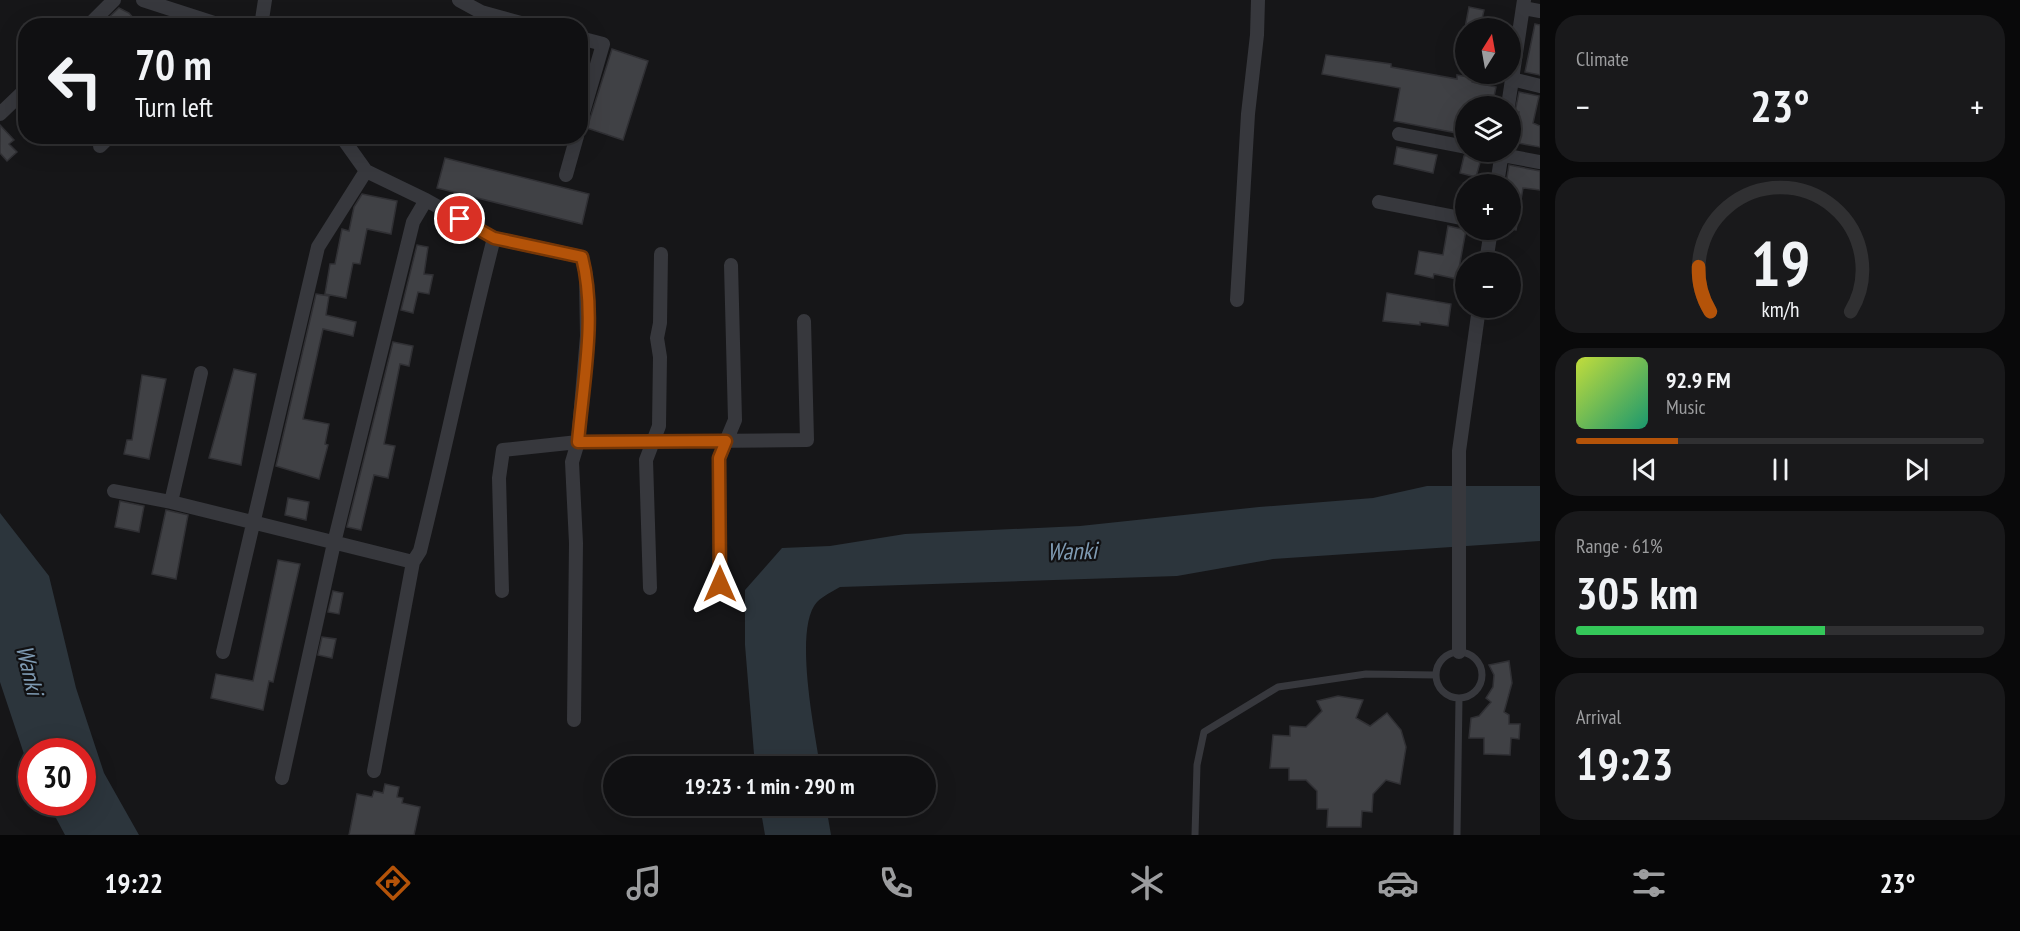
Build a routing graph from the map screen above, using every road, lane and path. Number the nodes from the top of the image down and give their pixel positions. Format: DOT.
graph roads {
  1 [pos="114,0"];
  2 [pos="143,0"];
  3 [pos="265,0"];
  4 [pos="459,0"];
  5 [pos="1258,0"];
  6 [pos="1523,4"];
  7 [pos="1540,11"];
  8 [pos="96,18"];
  9 [pos="198,18"];
  10 [pos="262,18"];
  11 [pos="503,18"];
  12 [pos="588,40"];
  13 [pos="1521,81"];
  14 [pos="1540,86"];
  15 [pos="588,96"];
  16 [pos="18,97"];
  17 [pos="0,114"];
  18 [pos="1399,134"];
  19 [pos="347,144"];
  20 [pos="575,144"];
  21 [pos="1455,145"];
  22 [pos="1521,158"];
  23 [pos="1540,162"];
  24 [pos="366,171"];
  25 [pos="566,175"];
  26 [pos="426,200"];
  27 [pos="1379,202"];
  28 [pos="1455,217"];
  29 [pos="494,238"];
  30 [pos="661,254"];
  31 [pos="731,265"];
  32 [pos="1238,300"];
  33 [pos="1478,318"];
  34 [pos="804,321"];
  35 [pos="201,373"];
  36 [pos="652,441"];
  37 [pos="726,441"];
  38 [pos="578,442"];
  39 [pos="114,491"];
  40 [pos="171,502"];
  41 [pos="252,523"];
  42 [pos="334,543"];
  43 [pos="413,562"];
  44 [pos="720,584"];
  45 [pos="650,588"];
  46 [pos="502,591"];
  47 [pos="223,652"];
  48 [pos="1459,652"];
  49 [pos="1436,675"];
  50 [pos="1459,698"];
  51 [pos="574,720"];
  52 [pos="374,771"];
  53 [pos="282,778"];
  54 [pos="1196,835"];
  55 [pos="1457,835"];
  1 -- 8 [label="street"];
  2 -- 9 [label="street"];
  3 -- 10 [label="street"];
  4 -- 11 [label="street"];
  5 -- 32 [label="street"];
  6 -- 7 [label="street"];
  12 -- 15 [label="street"];
  13 -- 14 [label="street"];
  16 -- 17 [label="street"];
  18 -- 21 [label="street"];
  19 -- 24 [label="street"];
  20 -- 25 [label="street"];
  22 -- 23 [label="street"];
  24 -- 26 [label="street"];
  24 -- 41 [label="street"];
  26 -- 29 [label="street"];
  26 -- 42 [label="street"];
  27 -- 28 [label="street"];
  29 -- 38 [label="street"];
  29 -- 43 [label="street"];
  30 -- 36 [label="street"];
  31 -- 37 [label="street"];
  33 -- 48 [label="street"];
  34 -- 37 [label="street"];
  35 -- 40 [label="street"];
  36 -- 37 [label="street"];
  36 -- 38 [label="street"];
  36 -- 45 [label="street"];
  37 -- 44 [label="street"];
  38 -- 46 [label="street"];
  38 -- 51 [label="street"];
  39 -- 40 [label="street"];
  40 -- 41 [label="street"];
  41 -- 42 [label="street"];
  41 -- 47 [label="street"];
  42 -- 43 [label="street"];
  42 -- 53 [label="street"];
  43 -- 52 [label="street"];
  48 -- 49 [label="lane"];
  48 -- 50 [label="lane"];
  49 -- 50 [label="lane"];
  49 -- 54 [label="lane"];
  50 -- 55 [label="lane"];
}
